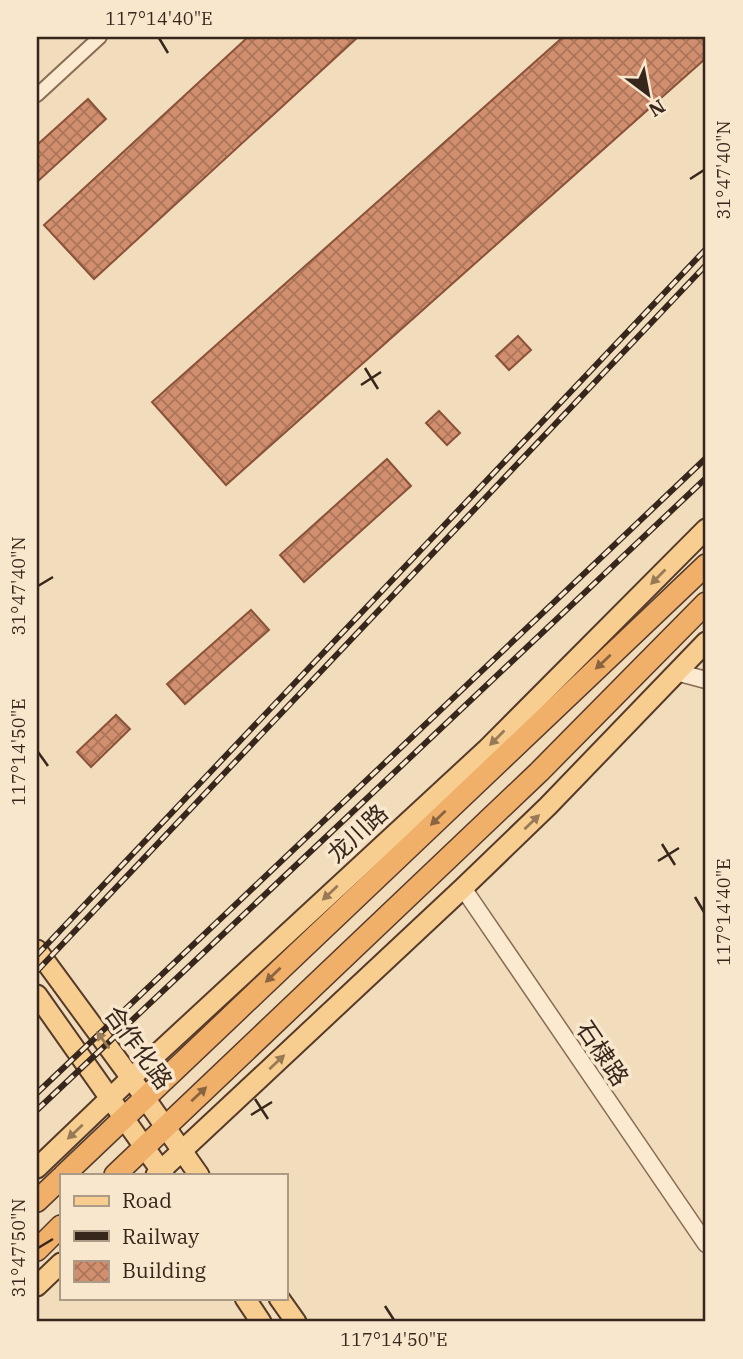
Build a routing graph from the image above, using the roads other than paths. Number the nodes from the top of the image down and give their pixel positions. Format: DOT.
graph roads {
  1 [pos="100,37"];
  2 [pos="37,95"];
  3 [pos="706,529"];
  4 [pos="706,565"];
  5 [pos="706,603"];
  6 [pos="706,642"];
  7 [pos="676,672"];
  8 [pos="706,680"];
  9 [pos="466,885"];
  10 [pos="37,950"];
  11 [pos="37,995"];
  12 [pos="131,1077"];
  13 [pos="145,1097"];
  14 [pos="111,1099"];
  15 [pos="124,1118"];
  16 [pos="165,1126"];
  17 [pos="145,1147"];
  18 [pos="183,1151"];
  19 [pos="37,1168"];
  20 [pos="66,1174"];
  21 [pos="116,1174"];
  22 [pos="160,1174"];
  23 [pos="198,1174"];
  24 [pos="60,1180"];
  25 [pos="37,1201"];
  26 [pos="706,1225"];
  27 [pos="60,1227"];
  28 [pos="706,1244"];
  29 [pos="37,1250"];
  30 [pos="60,1264"];
  31 [pos="37,1286"];
  32 [pos="246,1300"];
  33 [pos="280,1300"];
  34 [pos="261,1322"];
  35 [pos="296,1322"];
  1 -- 2 [label="street"];
  3 -- 12 [label="main road, 龙川路, one-way"];
  4 -- 13 [label="highway, 龙川路, one-way"];
  16 -- 5 [label="highway, one-way"];
  6 -- 7 [label="main road"];
  7 -- 8 [label="street"];
  9 -- 7 [label="main road, one-way"];
  18 -- 9 [label="main road, one-way"];
  9 -- 26 [label="street, 石棣路"];
  9 -- 28 [label="street, 石棣路"];
  12 -- 10 [label="main road, 合作化路, one-way"];
  11 -- 14 [label="main road"];
  12 -- 13 [label="main road, 合作化路"];
  12 -- 14 [label="main road, 龙川路"];
  13 -- 15 [label="highway, 龙川路"];
  13 -- 16 [label="main road, 合作化路"];
  14 -- 15 [label="main road"];
  14 -- 19 [label="main road, 龙川路, one-way"];
  15 -- 17 [label="main road"];
  15 -- 20 [label="highway, 龙川路"];
  16 -- 17 [label="highway"];
  16 -- 18 [label="main road, 合作化路"];
  17 -- 21 [label="highway"];
  17 -- 22 [label="main road"];
  18 -- 22 [label="main road"];
  18 -- 23 [label="main road, 合作化路"];
  24 -- 25 [label="highway, 龙川路"];
  27 -- 29 [label="highway"];
  30 -- 31 [label="main road"];
  32 -- 34 [label="main road"];
  33 -- 35 [label="main road"];
}
